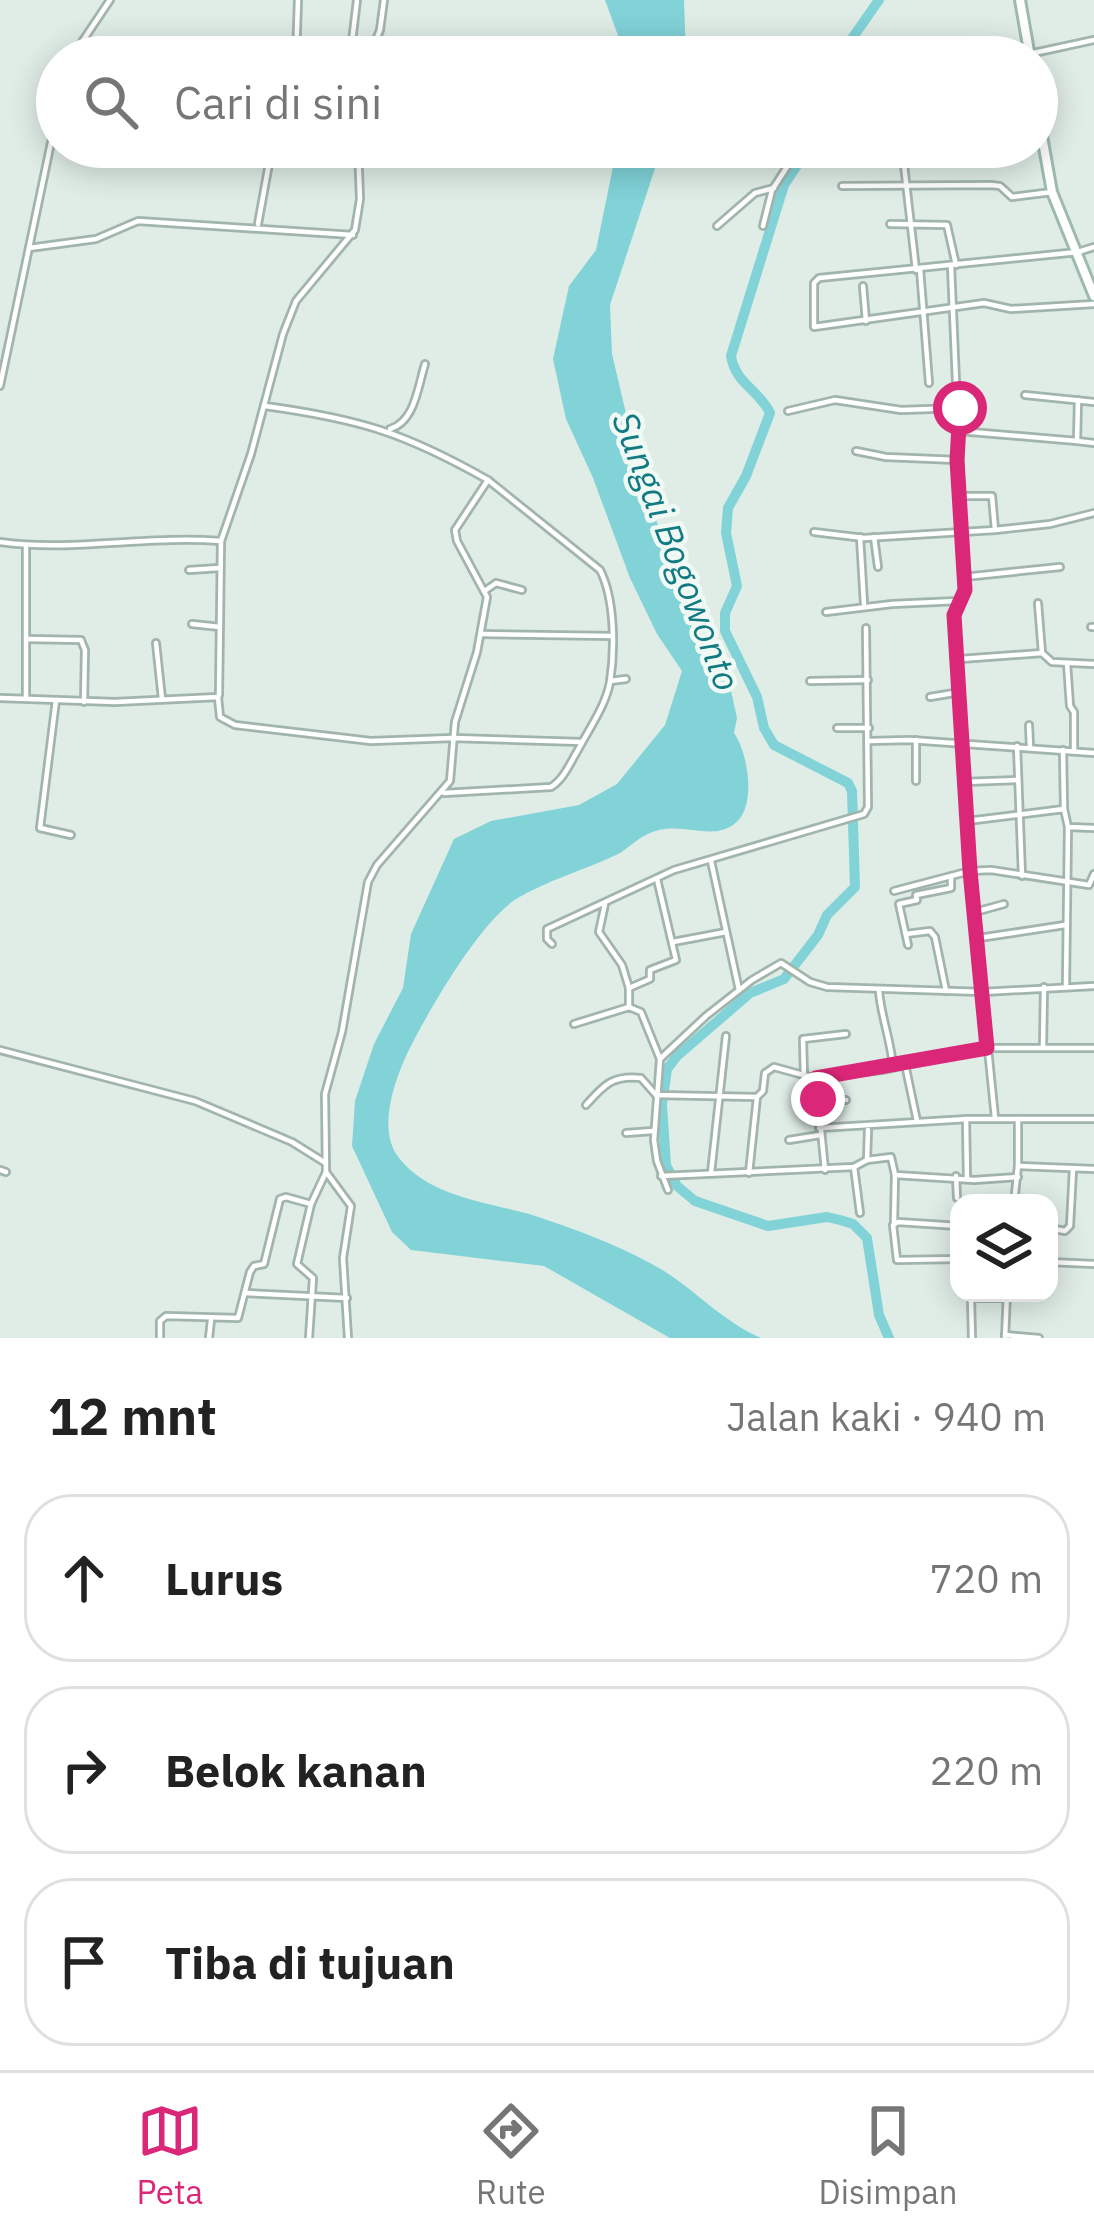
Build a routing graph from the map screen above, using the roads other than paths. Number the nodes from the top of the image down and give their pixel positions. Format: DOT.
graph roads {
  1 [pos="110,0"];
  2 [pos="298,0"];
  3 [pos="357,0"];
  4 [pos="384,0"];
  5 [pos="1020,0"];
  6 [pos="86,36"];
  7 [pos="297,36"];
  8 [pos="353,36"];
  9 [pos="378,36"];
  10 [pos="1026,36"];
  11 [pos="1094,40"];
  12 [pos="1058,49"];
  13 [pos="46,168"];
  14 [pos="268,168"];
  15 [pos="359,168"];
  16 [pos="787,168"];
  17 [pos="905,168"];
  18 [pos="1048,168"];
  19 [pos="842,186"];
  20 [pos="907,187"];
  21 [pos="774,188"];
  22 [pos="1052,192"];
  23 [pos="890,224"];
  24 [pos="911,224"];
  25 [pos="258,226"];
  26 [pos="717,226"];
  27 [pos="763,226"];
  28 [pos="353,235"];
  29 [pos="29,248"];
  30 [pos="1094,248"];
  31 [pos="1078,252"];
  32 [pos="953,266"];
  33 [pos="918,270"];
  34 [pos="863,286"];
  35 [pos="1094,300"];
  36 [pos="954,306"];
  37 [pos="923,310"];
  38 [pos="866,321"];
  39 [pos="425,364"];
  40 [pos="928,383"];
  41 [pos="0,386"];
  42 [pos="1025,395"];
  43 [pos="1078,400"];
  44 [pos="1094,402"];
  45 [pos="265,406"];
  46 [pos="960,408"];
  47 [pos="788,411"];
  48 [pos="384,428"];
  49 [pos="959,431"];
  50 [pos="1077,441"];
  51 [pos="1094,443"];
  52 [pos="856,451"];
  53 [pos="957,460"];
  54 [pos="488,479"];
  55 [pos="959,496"];
  56 [pos="1094,513"];
  57 [pos="961,529"];
  58 [pos="995,530"];
  59 [pos="814,532"];
  60 [pos="874,537"];
  61 [pos="860,538"];
  62 [pos="221,541"];
  63 [pos="0,542"];
  64 [pos="26,546"];
  65 [pos="878,566"];
  66 [pos="1060,567"];
  67 [pos="219,568"];
  68 [pos="189,570"];
  69 [pos="964,577"];
  70 [pos="485,590"];
  71 [pos="522,590"];
  72 [pos="961,601"];
  73 [pos="1038,603"];
  74 [pos="865,606"];
  75 [pos="826,612"];
  76 [pos="192,624"];
  77 [pos="220,626"];
  78 [pos="866,628"];
  79 [pos="481,634"];
  80 [pos="611,636"];
  81 [pos="26,639"];
  82 [pos="156,643"];
  83 [pos="1042,653"];
  84 [pos="957,659"];
  85 [pos="1067,663"];
  86 [pos="1094,664"];
  87 [pos="626,679"];
  88 [pos="868,680"];
  89 [pos="810,681"];
  90 [pos="610,682"];
  91 [pos="960,692"];
  92 [pos="218,697"];
  93 [pos="930,697"];
  94 [pos="0,698"];
  95 [pos="26,698"];
  96 [pos="161,699"];
  97 [pos="56,700"];
  98 [pos="84,701"];
  99 [pos="1030,725"];
  100 [pos="837,728"];
  101 [pos="869,728"];
  102 [pos="453,738"];
  103 [pos="916,740"];
  104 [pos="869,741"];
  105 [pos="582,742"];
  106 [pos="962,746"];
  107 [pos="1017,746"];
  108 [pos="1030,747"];
  109 [pos="1063,750"];
  110 [pos="1074,751"];
  111 [pos="1094,753"];
  112 [pos="1018,780"];
  113 [pos="916,781"];
  114 [pos="964,782"];
  115 [pos="442,794"];
  116 [pos="1064,809"];
  117 [pos="1019,815"];
  118 [pos="967,821"];
  119 [pos="1068,826"];
  120 [pos="1094,828"];
  121 [pos="71,835"];
  122 [pos="710,859"];
  123 [pos="970,871"];
  124 [pos="1094,874"];
  125 [pos="951,876"];
  126 [pos="1022,876"];
  127 [pos="657,879"];
  128 [pos="1068,884"];
  129 [pos="895,891"];
  130 [pos="605,904"];
  131 [pos="1004,904"];
  132 [pos="975,912"];
  133 [pos="1065,925"];
  134 [pos="726,932"];
  135 [pos="906,934"];
  136 [pos="979,938"];
  137 [pos="672,943"];
  138 [pos="552,944"];
  139 [pos="908,945"];
  140 [pos="1066,985"];
  141 [pos="1044,986"];
  142 [pos="1094,986"];
  143 [pos="629,988"];
  144 [pos="878,988"];
  145 [pos="739,990"];
  146 [pos="946,992"];
  147 [pos="982,992"];
  148 [pos="629,1007"];
  149 [pos="574,1024"];
  150 [pos="846,1034"];
  151 [pos="726,1036"];
  152 [pos="1043,1047"];
  153 [pos="987,1048"];
  154 [pos="1094,1048"];
  155 [pos="0,1050"];
  156 [pos="660,1059"];
  157 [pos="905,1064"];
  158 [pos="892,1067"];
  159 [pos="804,1077"];
  160 [pos="816,1078"];
  161 [pos="657,1095"];
  162 [pos="757,1097"];
  163 [pos="718,1098"];
  164 [pos="818,1099"];
  165 [pos="846,1100"];
  166 [pos="586,1105"];
  167 [pos="995,1118"];
  168 [pos="966,1119"];
  169 [pos="1018,1119"];
  170 [pos="1094,1119"];
  171 [pos="917,1121"];
  172 [pos="868,1128"];
  173 [pos="653,1131"];
  174 [pos="820,1131"];
  175 [pos="626,1133"];
  176 [pos="789,1140"];
  177 [pos="867,1160"];
  178 [pos="324,1162"];
  179 [pos="1018,1166"];
  180 [pos="854,1167"];
  181 [pos="825,1169"];
  182 [pos="1073,1169"];
  183 [pos="1094,1169"];
  184 [pos="326,1172"];
  185 [pos="710,1173"];
  186 [pos="748,1173"];
  187 [pos="895,1175"];
  188 [pos="661,1176"];
  189 [pos="956,1176"];
  190 [pos="1018,1177"];
  191 [pos="968,1179"];
  192 [pos="668,1190"];
  193 [pos="958,1194"];
  194 [pos="1015,1194"];
  195 [pos="311,1204"];
  196 [pos="860,1214"];
  197 [pos="894,1222"];
  198 [pos="950,1225"];
  199 [pos="1058,1230"];
  200 [pos="950,1259"];
  201 [pos="1058,1262"];
  202 [pos="1094,1264"];
  203 [pos="245,1293"];
  204 [pos="312,1298"];
  205 [pos="347,1298"];
  206 [pos="971,1302"];
  207 [pos="1007,1302"];
  208 [pos="211,1320"];
  209 [pos="1005,1337"];
  210 [pos="160,1338"];
  211 [pos="209,1338"];
  212 [pos="309,1338"];
  213 [pos="348,1338"];
  214 [pos="972,1338"];
  215 [pos="1039,1338"];
  1 -- 6 [label="street"];
  2 -- 7 [label="street"];
  3 -- 8 [label="street"];
  4 -- 9 [label="street"];
  5 -- 10 [label="main road"];
  11 -- 12 [label="street"];
  13 -- 29 [label="street"];
  14 -- 25 [label="street"];
  15 -- 28 [label="street"];
  16 -- 21 [label="street"];
  17 -- 20 [label="street"];
  18 -- 22 [label="main road"];
  19 -- 20 [label="street"];
  20 -- 22 [label="street"];
  20 -- 24 [label="street"];
  21 -- 26 [label="street"];
  21 -- 27 [label="street"];
  22 -- 31 [label="main road"];
  23 -- 24 [label="street"];
  24 -- 32 [label="street"];
  24 -- 33 [label="street"];
  25 -- 28 [label="street"];
  25 -- 29 [label="street"];
  28 -- 45 [label="street"];
  29 -- 41 [label="street"];
  30 -- 31 [label="street"];
  31 -- 32 [label="street"];
  31 -- 35 [label="main road"];
  32 -- 33 [label="street"];
  32 -- 36 [label="street"];
  33 -- 37 [label="street"];
  33 -- 38 [label="street"];
  34 -- 38 [label="street"];
  35 -- 36 [label="street"];
  36 -- 37 [label="street"];
  36 -- 46 [label="street"];
  37 -- 38 [label="street"];
  37 -- 40 [label="street"];
  39 -- 48 [label="street"];
  42 -- 43 [label="street"];
  43 -- 44 [label="street"];
  43 -- 50 [label="street"];
  45 -- 48 [label="street"];
  45 -- 62 [label="street"];
  46 -- 47 [label="street"];
  46 -- 49 [label="street"];
  48 -- 54 [label="street"];
  49 -- 50 [label="street"];
  49 -- 53 [label="street"];
  50 -- 51 [label="street"];
  52 -- 53 [label="street"];
  53 -- 55 [label="street"];
  54 -- 70 [label="street"];
  54 -- 80 [label="street"];
  55 -- 57 [label="street"];
  55 -- 58 [label="street"];
  56 -- 58 [label="street"];
  57 -- 58 [label="street"];
  57 -- 60 [label="street"];
  57 -- 69 [label="street"];
  59 -- 61 [label="street"];
  60 -- 61 [label="street"];
  60 -- 65 [label="street"];
  61 -- 74 [label="street"];
  62 -- 64 [label="street"];
  62 -- 67 [label="street"];
  63 -- 64 [label="street"];
  64 -- 81 [label="street"];
  66 -- 69 [label="street"];
  67 -- 68 [label="street"];
  67 -- 77 [label="street"];
  69 -- 72 [label="street"];
  70 -- 71 [label="street"];
  70 -- 79 [label="street"];
  72 -- 74 [label="street"];
  72 -- 84 [label="street"];
  73 -- 83 [label="street"];
  74 -- 75 [label="street"];
  76 -- 77 [label="street"];
  77 -- 92 [label="street"];
  78 -- 88 [label="street"];
  79 -- 80 [label="street"];
  79 -- 102 [label="street"];
  80 -- 90 [label="street"];
  81 -- 95 [label="street"];
  81 -- 98 [label="street"];
  82 -- 96 [label="street"];
  83 -- 84 [label="street"];
  83 -- 85 [label="street"];
  84 -- 91 [label="street"];
  85 -- 86 [label="street"];
  85 -- 110 [label="street"];
  87 -- 90 [label="street"];
  88 -- 89 [label="street"];
  88 -- 101 [label="street"];
  90 -- 105 [label="street"];
  91 -- 93 [label="street"];
  91 -- 106 [label="street"];
  92 -- 96 [label="street"];
  92 -- 102 [label="street"];
  94 -- 95 [label="street"];
  95 -- 97 [label="street"];
  96 -- 98 [label="street"];
  97 -- 98 [label="street"];
  97 -- 121 [label="street"];
  99 -- 108 [label="street"];
  100 -- 101 [label="street"];
  101 -- 104 [label="street"];
  102 -- 105 [label="street"];
  102 -- 115 [label="street"];
  103 -- 104 [label="street"];
  103 -- 106 [label="street"];
  103 -- 113 [label="street"];
  104 -- 122 [label="street"];
  105 -- 115 [label="street"];
  106 -- 107 [label="street"];
  106 -- 114 [label="street"];
  107 -- 108 [label="street"];
  107 -- 112 [label="street"];
  108 -- 109 [label="street"];
  109 -- 110 [label="street"];
  109 -- 116 [label="street"];
  110 -- 111 [label="street"];
  112 -- 114 [label="street"];
  112 -- 117 [label="street"];
  114 -- 118 [label="street"];
  115 -- 178 [label="street"];
  116 -- 117 [label="street"];
  116 -- 119 [label="street"];
  117 -- 118 [label="street"];
  117 -- 126 [label="street"];
  118 -- 123 [label="street"];
  119 -- 120 [label="street"];
  119 -- 128 [label="street"];
  122 -- 127 [label="street"];
  122 -- 134 [label="street"];
  123 -- 125 [label="street"];
  123 -- 126 [label="street"];
  123 -- 132 [label="street"];
  124 -- 128 [label="street"];
  125 -- 129 [label="street"];
  125 -- 135 [label="street"];
  126 -- 128 [label="street"];
  127 -- 130 [label="street"];
  127 -- 137 [label="street"];
  128 -- 133 [label="street"];
  130 -- 138 [label="street"];
  130 -- 143 [label="street"];
  131 -- 132 [label="street"];
  132 -- 136 [label="street"];
  133 -- 136 [label="street"];
  133 -- 140 [label="street"];
  134 -- 137 [label="street"];
  134 -- 145 [label="street"];
  135 -- 139 [label="street"];
  135 -- 146 [label="street"];
  136 -- 147 [label="street"];
  137 -- 143 [label="street"];
  140 -- 141 [label="street"];
  140 -- 142 [label="street"];
  141 -- 147 [label="street"];
  141 -- 152 [label="street"];
  143 -- 148 [label="street"];
  144 -- 145 [label="street"];
  144 -- 146 [label="street"];
  144 -- 158 [label="street"];
  145 -- 156 [label="street"];
  146 -- 147 [label="street"];
  147 -- 153 [label="street"];
  148 -- 149 [label="street"];
  148 -- 156 [label="street"];
  150 -- 159 [label="street"];
  151 -- 163 [label="street"];
  152 -- 153 [label="street"];
  152 -- 154 [label="street"];
  153 -- 157 [label="street"];
  153 -- 167 [label="street"];
  155 -- 178 [label="street"];
  156 -- 161 [label="street"];
  157 -- 158 [label="street"];
  157 -- 171 [label="street"];
  158 -- 160 [label="street"];
  159 -- 160 [label="street"];
  159 -- 162 [label="street"];
  160 -- 164 [label="street"];
  161 -- 163 [label="street"];
  161 -- 166 [label="street"];
  161 -- 173 [label="street"];
  162 -- 163 [label="street"];
  162 -- 186 [label="street"];
  163 -- 185 [label="street"];
  164 -- 165 [label="street"];
  164 -- 174 [label="street"];
  167 -- 168 [label="street"];
  167 -- 169 [label="street"];
  168 -- 171 [label="street"];
  168 -- 191 [label="street"];
  169 -- 170 [label="street"];
  169 -- 179 [label="street"];
  171 -- 172 [label="street"];
  172 -- 174 [label="street"];
  172 -- 177 [label="street"];
  173 -- 175 [label="street"];
  173 -- 188 [label="street"];
  174 -- 176 [label="street"];
  174 -- 181 [label="street"];
  177 -- 180 [label="street"];
  177 -- 187 [label="street"];
  178 -- 184 [label="street"];
  179 -- 182 [label="street"];
  179 -- 190 [label="street"];
  180 -- 181 [label="street"];
  180 -- 196 [label="street"];
  181 -- 186 [label="street"];
  182 -- 183 [label="street"];
  182 -- 199 [label="street"];
  184 -- 195 [label="street"];
  184 -- 205 [label="street"];
  185 -- 186 [label="street"];
  185 -- 188 [label="street"];
  187 -- 189 [label="street"];
  187 -- 197 [label="street"];
  188 -- 192 [label="street"];
  189 -- 191 [label="street"];
  189 -- 193 [label="street"];
  190 -- 191 [label="street"];
  190 -- 194 [label="street"];
  195 -- 203 [label="street"];
  195 -- 204 [label="street"];
  197 -- 198 [label="street"];
  197 -- 200 [label="street"];
  201 -- 202 [label="street"];
  203 -- 204 [label="street"];
  203 -- 208 [label="street"];
  204 -- 205 [label="street"];
  204 -- 212 [label="street"];
  205 -- 213 [label="street"];
  206 -- 214 [label="street"];
  207 -- 209 [label="street"];
  208 -- 210 [label="street"];
  208 -- 211 [label="street"];
  209 -- 215 [label="street"];
}
